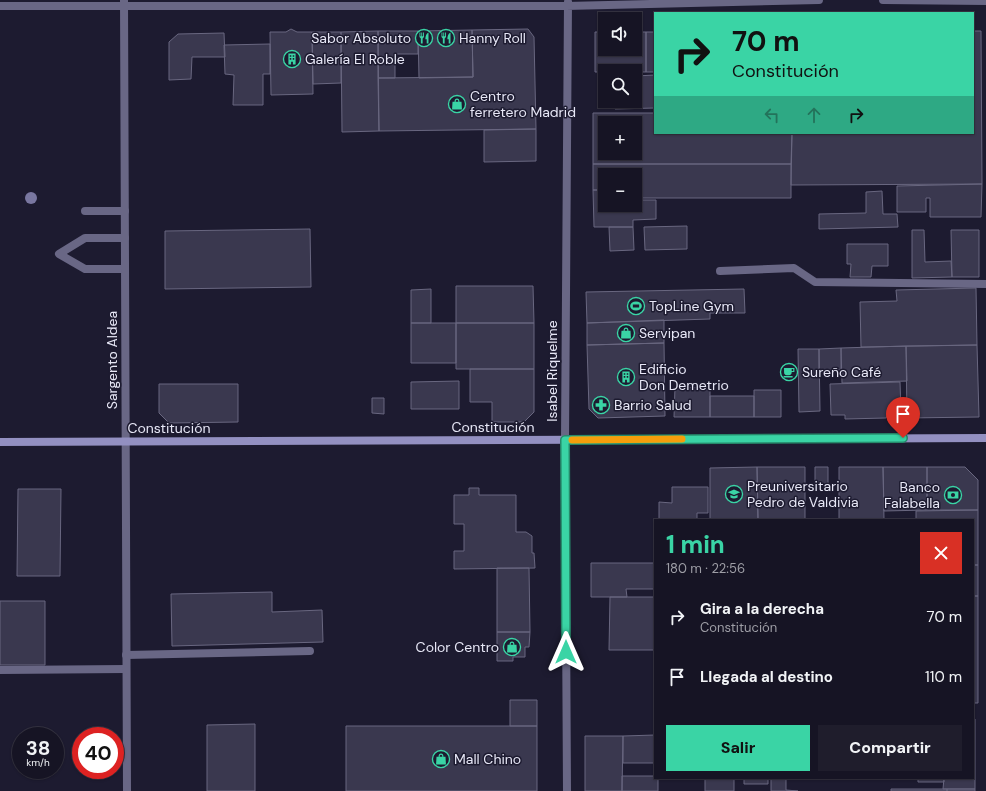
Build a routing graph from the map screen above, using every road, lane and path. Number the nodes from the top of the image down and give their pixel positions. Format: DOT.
graph roads {
  1 [pos="819,0"];
  2 [pos="883,0"];
  3 [pos="986,1"];
  4 [pos="327,2"];
  5 [pos="394,2"];
  6 [pos="422,2"];
  7 [pos="435,2"];
  8 [pos="124,3"];
  9 [pos="567,3"];
  10 [pos="0,6"];
  11 [pos="85,211"];
  12 [pos="125,211"];
  13 [pos="125,238"];
  14 [pos="125,269"];
  15 [pos="720,271"];
  16 [pos="986,284"];
  17 [pos="986,438"];
  18 [pos="565,440"];
  19 [pos="0,442"];
  20 [pos="126,442"];
  21 [pos="310,651"];
  22 [pos="126,655"];
  23 [pos="126,669"];
  24 [pos="0,670"];
  25 [pos="127,791"];
  26 [pos="568,791"];
  1 -- 9 [label="street"];
  2 -- 3 [label="street"];
  4 -- 5 [label="street"];
  4 -- 8 [label="street"];
  5 -- 6 [label="street"];
  6 -- 7 [label="street"];
  7 -- 9 [label="street"];
  8 -- 10 [label="street"];
  8 -- 12 [label="street, Sargento Aldea"];
  9 -- 18 [label="street, Isabel Riquelme"];
  11 -- 12 [label="street"];
  12 -- 13 [label="street, Sargento Aldea"];
  13 -- 14 [label="street, Sargento Aldea"];
  13 -- 14 [label="street"];
  14 -- 20 [label="street, Sargento Aldea"];
  15 -- 16 [label="street"];
  17 -- 18 [label="main road, Constitución"];
  18 -- 20 [label="main road, Constitución"];
  18 -- 26 [label="street, Isabel Riquelme"];
  19 -- 20 [label="main road, Constitución"];
  20 -- 22 [label="street, Sargento Aldea"];
  21 -- 22 [label="street"];
  22 -- 23 [label="street, Sargento Aldea"];
  23 -- 24 [label="street"];
  23 -- 25 [label="street, Sargento Aldea"];
}
